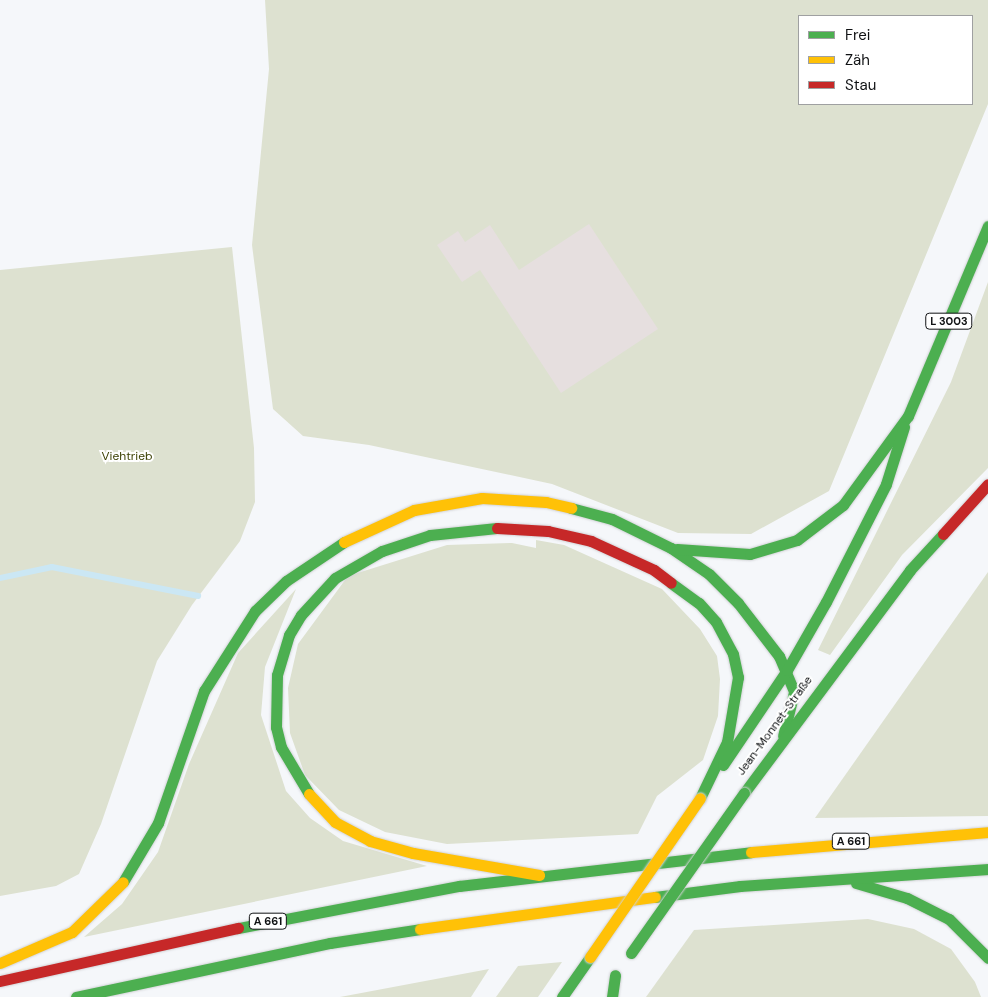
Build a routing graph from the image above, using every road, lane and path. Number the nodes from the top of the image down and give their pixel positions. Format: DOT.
graph roads {
  1 [pos="988,226"];
  2 [pos="908,416"];
  3 [pos="988,484"];
  4 [pos="671,548"];
  5 [pos="787,670"];
  6 [pos="783,736"];
  7 [pos="700,798"];
  8 [pos="988,832"];
  9 [pos="988,870"];
  10 [pos="539,875"];
  11 [pos="838,877"];
  12 [pos="988,958"];
  13 [pos="0,963"];
  14 [pos="623,964"];
  15 [pos="0,981"];
  16 [pos="76,997"];
  17 [pos="562,997"];
  18 [pos="600,997"];
  19 [pos="612,997"];
  1 -- 2 [label="main road, L 3003"];
  2 -- 4 [label="main road"];
  2 -- 5 [label="main road, L 3003"];
  3 -- 6 [label="main road, Jean-Monnet-Straße"];
  4 -- 5 [label="main road"];
  4 -- 13 [label="main road"];
  5 -- 6 [label="main road"];
  5 -- 7 [label="main road, L 3003"];
  6 -- 14 [label="main road, Jean-Monnet-Straße, bridge"];
  7 -- 10 [label="main road"];
  7 -- 17 [label="main road, L 3003, bridge"];
  8 -- 10 [label="main road, A 661"];
  9 -- 11 [label="main road"];
  10 -- 15 [label="main road, A 661"];
  11 -- 12 [label="main road"];
  11 -- 16 [label="main road"];
  14 -- 18 [label="main road, Jean-Monnet-Straße"];
  14 -- 19 [label="main road"];
}
